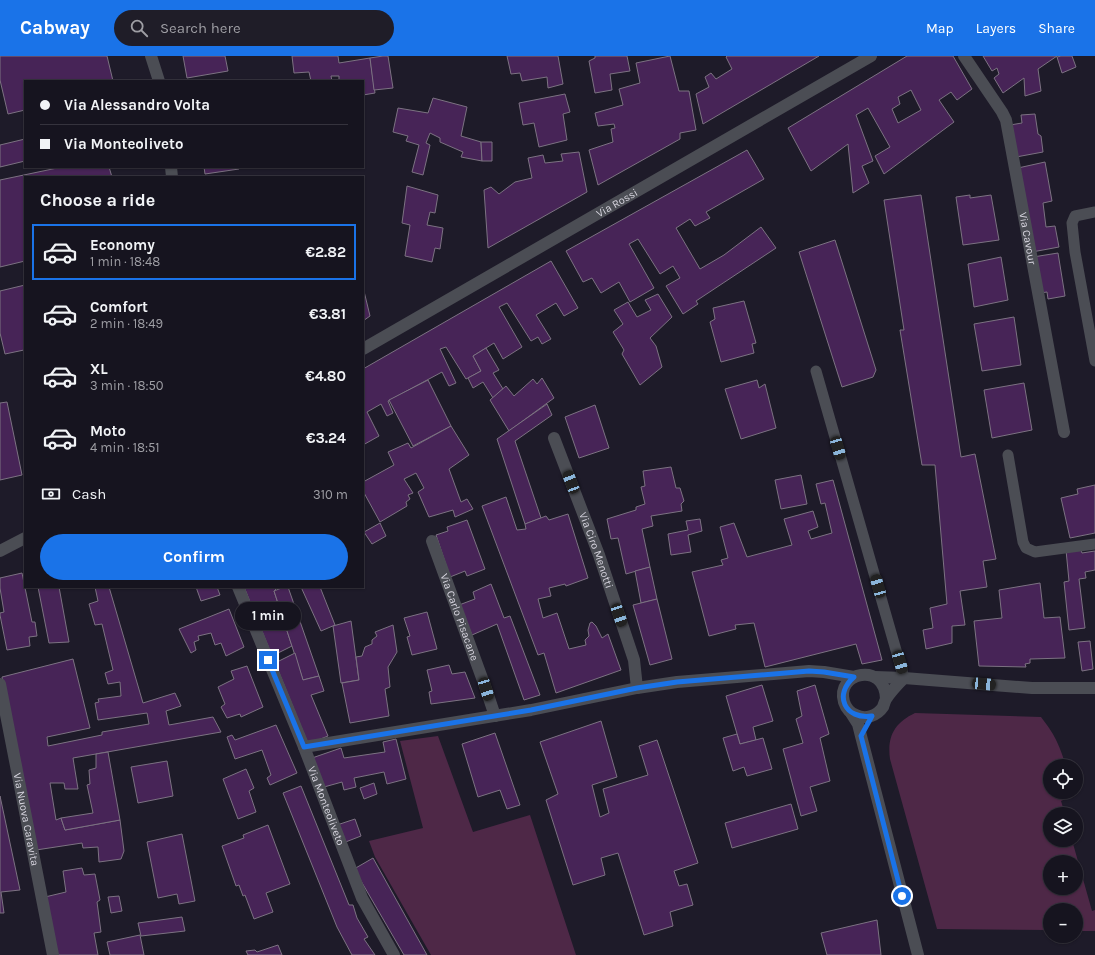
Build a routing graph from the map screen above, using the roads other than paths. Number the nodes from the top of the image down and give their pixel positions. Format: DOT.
graph roads {
  1 [pos="151,56"];
  2 [pos="871,56"];
  3 [pos="964,56"];
  4 [pos="159,80"];
  5 [pos="1095,212"];
  6 [pos="364,348"];
  7 [pos="1095,361"];
  8 [pos="816,371"];
  9 [pos="1064,432"];
  10 [pos="554,438"];
  11 [pos="1008,455"];
  12 [pos="24,539"];
  13 [pos="432,541"];
  14 [pos="1095,544"];
  15 [pos="0,551"];
  16 [pos="238,588"];
  17 [pos="854,677"];
  18 [pos="875,677"];
  19 [pos="904,678"];
  20 [pos="0,684"];
  21 [pos="637,688"];
  22 [pos="1095,688"];
  23 [pos="886,699"];
  24 [pos="851,712"];
  25 [pos="495,716"];
  26 [pos="872,716"];
  27 [pos="861,736"];
  28 [pos="304,747"];
  29 [pos="52,955"];
  30 [pos="394,955"];
  31 [pos="918,955"];
  1 -- 4 [label="street"];
  2 -- 6 [label="street, Via Rossi"];
  3 -- 9 [label="street, Via Cavour"];
  5 -- 7 [label="lane"];
  8 -- 19 [label="lane"];
  10 -- 21 [label="street, Via Ciro Menotti"];
  11 -- 14 [label="lane"];
  12 -- 15 [label="street"];
  13 -- 25 [label="street, Via Carlo Pisacane"];
  16 -- 28 [label="street, Via Monteoliveto"];
  17 -- 18 [label="street"];
  17 -- 21 [label="street"];
  17 -- 24 [label="street"];
  18 -- 19 [label="street"];
  18 -- 23 [label="street"];
  19 -- 22 [label="street"];
  19 -- 23 [label="street"];
  20 -- 29 [label="street, Via Nuova Caravita"];
  21 -- 25 [label="street"];
  23 -- 26 [label="street"];
  24 -- 26 [label="street"];
  24 -- 27 [label="street"];
  25 -- 28 [label="street"];
  26 -- 27 [label="street"];
  27 -- 31 [label="street"];
  28 -- 30 [label="street, Via Monteoliveto"];
}
